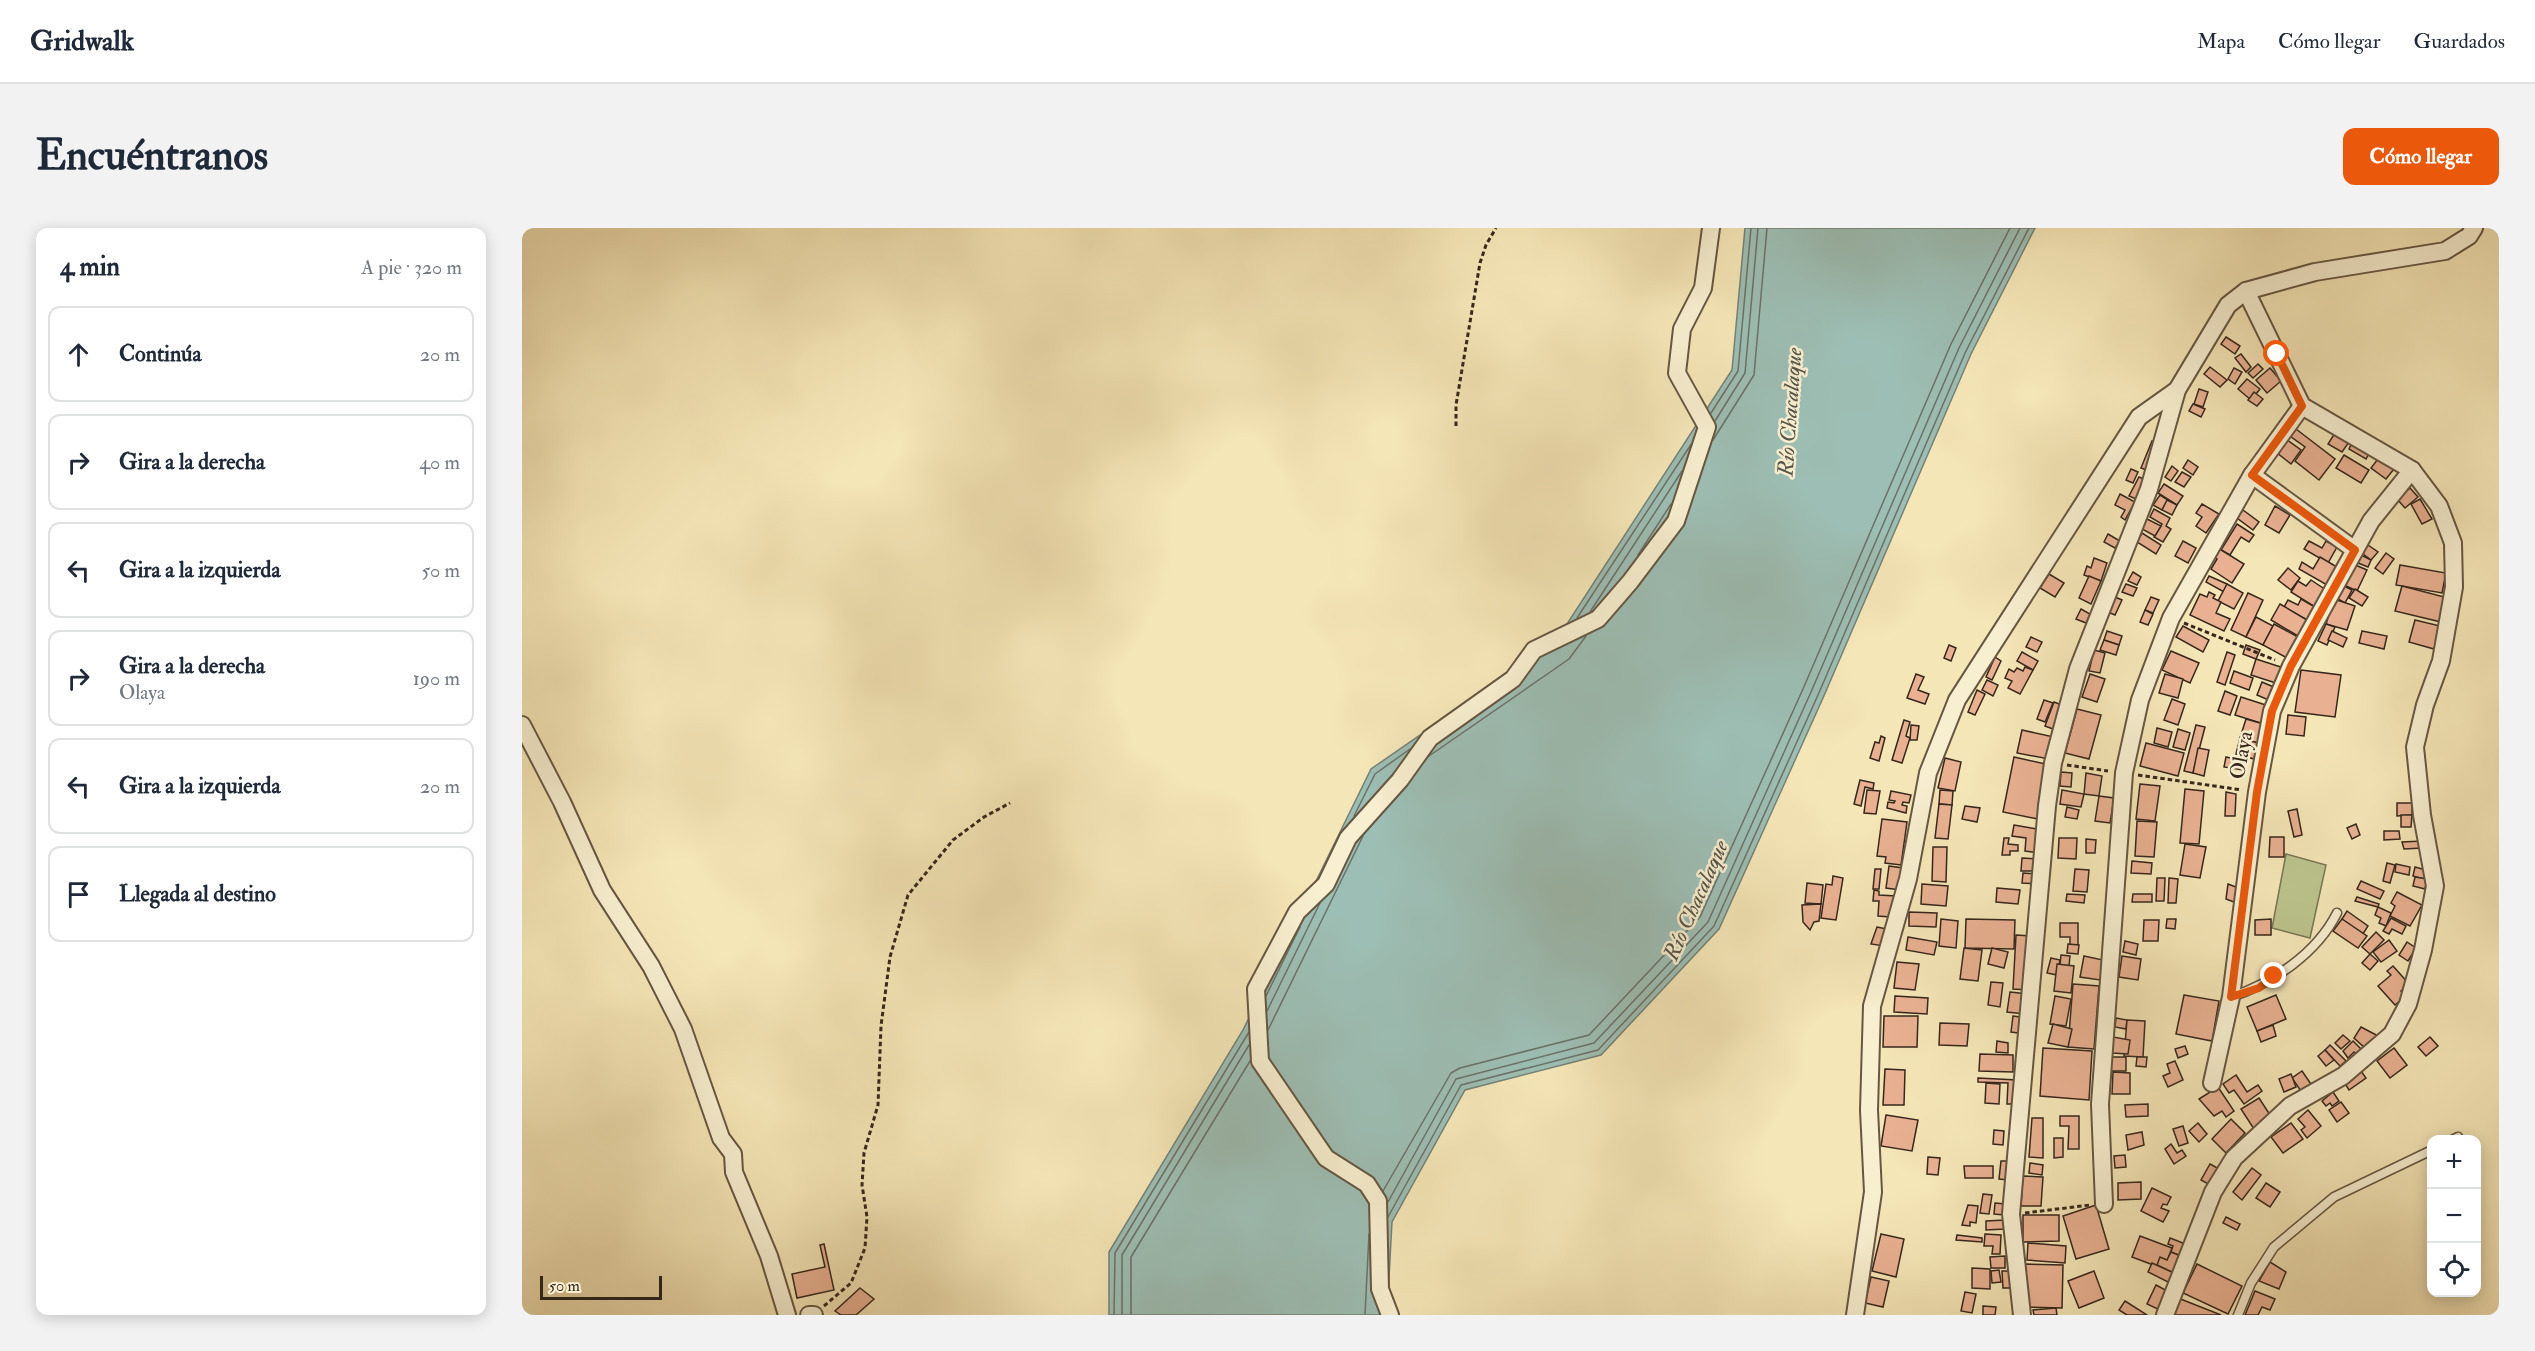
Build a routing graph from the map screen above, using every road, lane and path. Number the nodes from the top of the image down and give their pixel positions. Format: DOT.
graph roads {
  1 [pos="1496,228"];
  2 [pos="1711,228"];
  3 [pos="2474,228"];
  4 [pos="2246,291"];
  5 [pos="2177,390"];
  6 [pos="2302,406"];
  7 [pos="1456,426"];
  8 [pos="2412,470"];
  9 [pos="2252,475"];
  10 [pos="2355,550"];
  11 [pos="2171,618"];
  12 [pos="2291,666"];
  13 [pos="522,725"];
  14 [pos="2053,763"];
  15 [pos="2124,773"];
  16 [pos="2257,792"];
  17 [pos="1010,803"];
  18 [pos="2337,913"];
  19 [pos="2231,997"];
  20 [pos="2212,1083"];
  21 [pos="2427,1152"];
  22 [pos="2104,1204"];
  23 [pos="2012,1214"];
  24 [pos="787,1315"];
  25 [pos="812,1315"];
  26 [pos="1390,1315"];
  27 [pos="1855,1315"];
  28 [pos="2022,1315"];
  29 [pos="2165,1315"];
  30 [pos="2238,1315"];
  1 -- 7 [label="path"];
  2 -- 26 [label="street"];
  3 -- 4 [label="street"];
  4 -- 5 [label="street"];
  4 -- 6 [label="street"];
  5 -- 14 [label="street"];
  5 -- 27 [label="street"];
  6 -- 8 [label="street"];
  6 -- 9 [label="street"];
  8 -- 10 [label="street, Olaya"];
  8 -- 29 [label="street"];
  9 -- 10 [label="street"];
  9 -- 11 [label="street"];
  10 -- 12 [label="street, Olaya"];
  11 -- 12 [label="path"];
  11 -- 15 [label="street"];
  12 -- 16 [label="street, Olaya"];
  13 -- 24 [label="street"];
  14 -- 15 [label="path"];
  14 -- 23 [label="street"];
  15 -- 16 [label="path"];
  15 -- 22 [label="street"];
  16 -- 19 [label="street, Olaya"];
  17 -- 25 [label="path"];
  18 -- 19 [label="lane"];
  19 -- 20 [label="street, Olaya"];
  21 -- 30 [label="lane"];
  22 -- 23 [label="path"];
  23 -- 28 [label="street"];
}
